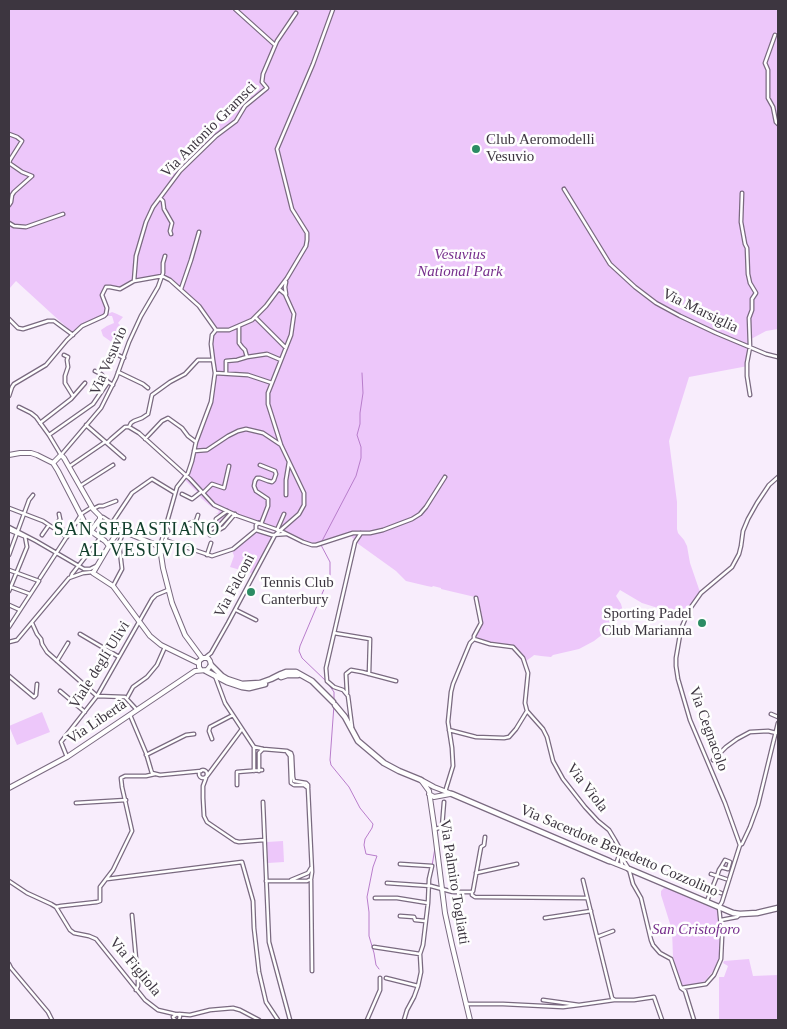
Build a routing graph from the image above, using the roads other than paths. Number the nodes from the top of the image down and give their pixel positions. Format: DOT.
graph roads {
  1 [pos="235,9"];
  2 [pos="333,9"];
  3 [pos="296,12"];
  4 [pos="775,35"];
  5 [pos="275,45"];
  6 [pos="778,124"];
  7 [pos="9,134"];
  8 [pos="9,163"];
  9 [pos="564,189"];
  10 [pos="742,193"];
  11 [pos="160,198"];
  12 [pos="9,205"];
  13 [pos="63,214"];
  14 [pos="9,223"];
  15 [pos="199,232"];
  16 [pos="171,234"];
  17 [pos="165,256"];
  18 [pos="162,276"];
  19 [pos="287,278"];
  20 [pos="134,281"];
  21 [pos="181,289"];
  22 [pos="279,289"];
  23 [pos="286,295"];
  24 [pos="255,317"];
  25 [pos="9,319"];
  26 [pos="239,326"];
  27 [pos="216,330"];
  28 [pos="73,335"];
  29 [pos="750,347"];
  30 [pos="286,348"];
  31 [pos="114,353"];
  32 [pos="64,354"];
  33 [pos="247,357"];
  34 [pos="778,357"];
  35 [pos="124,358"];
  36 [pos="214,360"];
  37 [pos="282,360"];
  38 [pos="95,371"];
  39 [pos="118,372"];
  40 [pos="215,373"];
  41 [pos="226,373"];
  42 [pos="108,382"];
  43 [pos="85,383"];
  44 [pos="272,383"];
  45 [pos="113,385"];
  46 [pos="148,388"];
  47 [pos="750,395"];
  48 [pos="9,396"];
  49 [pos="73,396"];
  50 [pos="19,407"];
  51 [pos="40,423"];
  52 [pos="86,425"];
  53 [pos="129,427"];
  54 [pos="49,435"];
  55 [pos="145,440"];
  56 [pos="196,442"];
  57 [pos="106,443"];
  58 [pos="281,444"];
  59 [pos="194,451"];
  60 [pos="61,455"];
  61 [pos="9,456"];
  62 [pos="124,458"];
  63 [pos="289,462"];
  64 [pos="53,463"];
  65 [pos="113,465"];
  66 [pos="70,466"];
  67 [pos="229,466"];
  68 [pos="260,466"];
  69 [pos="186,476"];
  70 [pos="445,477"];
  71 [pos="778,477"];
  72 [pos="80,486"];
  73 [pos="175,493"];
  74 [pos="202,493"];
  75 [pos="182,494"];
  76 [pos="33,495"];
  77 [pos="286,495"];
  78 [pos="116,501"];
  79 [pos="9,508"];
  80 [pos="93,508"];
  81 [pos="227,511"];
  82 [pos="214,513"];
  83 [pos="231,513"];
  84 [pos="24,514"];
  85 [pos="59,514"];
  86 [pos="235,514"];
  87 [pos="284,514"];
  88 [pos="81,515"];
  89 [pos="220,515"];
  90 [pos="100,516"];
  91 [pos="198,516"];
  92 [pos="60,519"];
  93 [pos="196,521"];
  94 [pos="112,523"];
  95 [pos="260,524"];
  96 [pos="49,525"];
  97 [pos="216,527"];
  98 [pos="268,527"];
  99 [pos="54,528"];
  100 [pos="165,528"];
  101 [pos="202,528"];
  102 [pos="9,529"];
  103 [pos="256,530"];
  104 [pos="278,530"];
  105 [pos="124,531"];
  106 [pos="17,532"];
  107 [pos="60,532"];
  108 [pos="92,532"];
  109 [pos="263,532"];
  110 [pos="361,533"];
  111 [pos="268,534"];
  112 [pos="286,534"];
  113 [pos="353,534"];
  114 [pos="42,535"];
  115 [pos="210,535"];
  116 [pos="275,535"];
  117 [pos="25,536"];
  118 [pos="67,537"];
  119 [pos="100,537"];
  120 [pos="165,540"];
  121 [pos="112,541"];
  122 [pos="38,542"];
  123 [pos="355,542"];
  124 [pos="210,543"];
  125 [pos="159,544"];
  126 [pos="109,546"];
  127 [pos="27,547"];
  128 [pos="56,553"];
  129 [pos="162,554"];
  130 [pos="207,554"];
  131 [pos="9,555"];
  132 [pos="98,565"];
  133 [pos="78,566"];
  134 [pos="9,570"];
  135 [pos="84,571"];
  136 [pos="93,572"];
  137 [pos="16,573"];
  138 [pos="71,577"];
  139 [pos="40,579"];
  140 [pos="113,586"];
  141 [pos="11,587"];
  142 [pos="168,590"];
  143 [pos="9,591"];
  144 [pos="30,594"];
  145 [pos="476,598"];
  146 [pos="9,605"];
  147 [pos="20,610"];
  148 [pos="236,610"];
  149 [pos="256,620"];
  150 [pos="139,622"];
  151 [pos="32,623"];
  152 [pos="9,627"];
  153 [pos="334,633"];
  154 [pos="80,634"];
  155 [pos="474,639"];
  156 [pos="9,642"];
  157 [pos="68,643"];
  158 [pos="165,647"];
  159 [pos="211,653"];
  160 [pos="118,657"];
  161 [pos="203,658"];
  162 [pos="57,661"];
  163 [pos="211,663"];
  164 [pos="198,664"];
  165 [pos="204,670"];
  166 [pos="196,671"];
  167 [pos="369,674"];
  168 [pos="214,675"];
  169 [pos="9,676"];
  170 [pos="307,678"];
  171 [pos="224,681"];
  172 [pos="396,681"];
  173 [pos="37,684"];
  174 [pos="220,690"];
  175 [pos="60,691"];
  176 [pos="347,693"];
  177 [pos="97,696"];
  178 [pos="127,698"];
  179 [pos="137,710"];
  180 [pos="527,711"];
  181 [pos="85,712"];
  182 [pos="130,714"];
  183 [pos="771,714"];
  184 [pos="233,715"];
  185 [pos="778,717"];
  186 [pos="778,723"];
  187 [pos="242,729"];
  188 [pos="449,730"];
  189 [pos="352,732"];
  190 [pos="776,733"];
  191 [pos="194,734"];
  192 [pos="212,739"];
  193 [pos="254,746"];
  194 [pos="263,749"];
  195 [pos="146,755"];
  196 [pos="67,756"];
  197 [pos="254,756"];
  198 [pos="259,757"];
  199 [pos="713,760"];
  200 [pos="212,769"];
  201 [pos="203,771"];
  202 [pos="254,771"];
  203 [pos="192,772"];
  204 [pos="155,774"];
  205 [pos="200,777"];
  206 [pos="206,777"];
  207 [pos="421,780"];
  208 [pos="237,785"];
  209 [pos="203,786"];
  210 [pos="434,787"];
  211 [pos="9,788"];
  212 [pos="439,788"];
  213 [pos="445,792"];
  214 [pos="429,793"];
  215 [pos="452,794"];
  216 [pos="438,796"];
  217 [pos="126,800"];
  218 [pos="262,802"];
  219 [pos="444,802"];
  220 [pos="76,803"];
  221 [pos="432,805"];
  222 [pos="435,829"];
  223 [pos="485,837"];
  224 [pos="264,840"];
  225 [pos="740,845"];
  226 [pos="620,856"];
  227 [pos="610,861"];
  228 [pos="400,864"];
  229 [pos="516,864"];
  230 [pos="616,864"];
  231 [pos="312,866"];
  232 [pos="622,866"];
  233 [pos="721,867"];
  234 [pos="628,869"];
  235 [pos="476,873"];
  236 [pos="710,874"];
  237 [pos="717,876"];
  238 [pos="107,879"];
  239 [pos="311,879"];
  240 [pos="726,879"];
  241 [pos="582,880"];
  242 [pos="9,881"];
  243 [pos="266,881"];
  244 [pos="290,881"];
  245 [pos="388,883"];
  246 [pos="429,886"];
  247 [pos="703,886"];
  248 [pos="442,889"];
  249 [pos="712,889"];
  250 [pos="472,892"];
  251 [pos="722,893"];
  252 [pos="375,898"];
  253 [pos="587,898"];
  254 [pos="707,901"];
  255 [pos="428,903"];
  256 [pos="719,906"];
  257 [pos="56,908"];
  258 [pos="778,908"];
  259 [pos="590,911"];
  260 [pos="740,914"];
  261 [pos="132,915"];
  262 [pos="400,916"];
  263 [pos="545,918"];
  264 [pos="721,920"];
  265 [pos="426,921"];
  266 [pos="613,931"];
  267 [pos="597,937"];
  268 [pos="374,947"];
  269 [pos="420,954"];
  270 [pos="9,964"];
  271 [pos="312,971"];
  272 [pos="380,978"];
  273 [pos="386,978"];
  274 [pos="418,986"];
  275 [pos="681,988"];
  276 [pos="136,990"];
  277 [pos="543,1000"];
  278 [pos="615,1000"];
  279 [pos="466,1004"];
  280 [pos="579,1005"];
  281 [pos="190,1015"];
  282 [pos="175,1017"];
  283 [pos="52,1020"];
  284 [pos="179,1020"];
  285 [pos="259,1020"];
  286 [pos="278,1020"];
  287 [pos="290,1020"];
  288 [pos="367,1020"];
  289 [pos="404,1020"];
  290 [pos="470,1020"];
  291 [pos="662,1020"];
  292 [pos="694,1020"];
  1 -- 5 [label="street"];
  2 -- 19 [label="street"];
  3 -- 5 [label="street, Via Antonio Gramsci"];
  4 -- 6 [label="street"];
  5 -- 11 [label="street, Via Antonio Gramsci"];
  7 -- 8 [label="street"];
  8 -- 12 [label="street"];
  9 -- 29 [label="street, Via Marsiglia"];
  10 -- 29 [label="street"];
  11 -- 16 [label="street"];
  11 -- 20 [label="street, Via Antonio Gramsci"];
  13 -- 14 [label="street"];
  15 -- 21 [label="street"];
  17 -- 18 [label="street, Via Vesuvio"];
  18 -- 20 [label="street"];
  18 -- 21 [label="street"];
  18 -- 35 [label="street, Via Vesuvio"];
  19 -- 22 [label="street"];
  19 -- 23 [label="street"];
  20 -- 28 [label="street"];
  21 -- 27 [label="street"];
  22 -- 23 [label="street"];
  22 -- 24 [label="street"];
  23 -- 30 [label="street"];
  24 -- 26 [label="street"];
  24 -- 30 [label="street"];
  25 -- 28 [label="street"];
  26 -- 27 [label="street"];
  26 -- 33 [label="street"];
  27 -- 36 [label="street"];
  28 -- 48 [label="street"];
  29 -- 34 [label="street, Via Marsiglia"];
  29 -- 47 [label="street"];
  30 -- 37 [label="street"];
  31 -- 35 [label="street"];
  32 -- 49 [label="street"];
  33 -- 37 [label="street"];
  33 -- 41 [label="street"];
  35 -- 39 [label="street, Via Vesuvio"];
  36 -- 40 [label="street"];
  36 -- 53 [label="street"];
  37 -- 44 [label="street"];
  38 -- 42 [label="street"];
  39 -- 45 [label="street, Via Vesuvio"];
  39 -- 46 [label="street"];
  40 -- 41 [label="street"];
  40 -- 56 [label="street"];
  41 -- 44 [label="street"];
  42 -- 45 [label="street"];
  42 -- 54 [label="street"];
  43 -- 49 [label="street"];
  44 -- 58 [label="street"];
  45 -- 52 [label="street, Via Vesuvio"];
  49 -- 51 [label="street"];
  50 -- 51 [label="street"];
  51 -- 54 [label="street"];
  52 -- 57 [label="street"];
  52 -- 60 [label="street, Via Vesuvio"];
  53 -- 55 [label="street"];
  53 -- 57 [label="street"];
  54 -- 60 [label="street"];
  55 -- 56 [label="street"];
  55 -- 69 [label="street"];
  56 -- 59 [label="street"];
  57 -- 62 [label="street"];
  57 -- 66 [label="street"];
  58 -- 59 [label="street"];
  58 -- 63 [label="street"];
  59 -- 69 [label="street"];
  60 -- 64 [label="street, Via Vesuvio"];
  60 -- 66 [label="street"];
  61 -- 64 [label="street"];
  63 -- 77 [label="street"];
  63 -- 104 [label="street"];
  64 -- 88 [label="street"];
  65 -- 72 [label="street"];
  66 -- 72 [label="street"];
  67 -- 74 [label="street"];
  68 -- 95 [label="street"];
  69 -- 73 [label="street"];
  69 -- 74 [label="street"];
  70 -- 110 [label="street"];
  71 -- 225 [label="street, Via Cegnacolo"];
  72 -- 80 [label="street"];
  73 -- 94 [label="street"];
  73 -- 100 [label="street"];
  74 -- 75 [label="street"];
  74 -- 81 [label="street"];
  76 -- 84 [label="street"];
  78 -- 80 [label="street"];
  79 -- 84 [label="street"];
  80 -- 88 [label="street"];
  80 -- 90 [label="street"];
  81 -- 83 [label="street"];
  81 -- 89 [label="street"];
  82 -- 89 [label="street"];
  83 -- 86 [label="street"];
  83 -- 97 [label="street"];
  84 -- 96 [label="street"];
  84 -- 106 [label="street"];
  85 -- 92 [label="street"];
  86 -- 95 [label="street"];
  86 -- 115 [label="street"];
  87 -- 104 [label="street"];
  88 -- 108 [label="street"];
  88 -- 118 [label="street"];
  89 -- 97 [label="street"];
  90 -- 94 [label="street"];
  90 -- 108 [label="street"];
  91 -- 93 [label="street"];
  92 -- 99 [label="street"];
  92 -- 107 [label="street"];
  93 -- 101 [label="street"];
  93 -- 101 [label="street"];
  94 -- 119 [label="street"];
  95 -- 98 [label="street"];
  95 -- 103 [label="street"];
  96 -- 99 [label="street"];
  96 -- 114 [label="street"];
  97 -- 101 [label="street"];
  98 -- 104 [label="street"];
  98 -- 109 [label="street"];
  98 -- 111 [label="street"];
  99 -- 107 [label="street"];
  100 -- 120 [label="street"];
  100 -- 125 [label="street"];
  102 -- 106 [label="street"];
  103 -- 109 [label="street"];
  103 -- 130 [label="street"];
  104 -- 112 [label="street"];
  104 -- 116 [label="street, Via Falconi"];
  105 -- 121 [label="street"];
  105 -- 125 [label="street"];
  105 -- 140 [label="street"];
  106 -- 117 [label="street"];
  106 -- 131 [label="street"];
  107 -- 118 [label="street"];
  108 -- 119 [label="street"];
  109 -- 111 [label="street"];
  110 -- 113 [label="street"];
  110 -- 123 [label="street"];
  111 -- 116 [label="street"];
  112 -- 113 [label="street"];
  112 -- 116 [label="street"];
  113 -- 123 [label="street"];
  116 -- 148 [label="street, Via Falconi"];
  117 -- 122 [label="street"];
  117 -- 127 [label="street"];
  118 -- 128 [label="street"];
  119 -- 121 [label="street"];
  119 -- 126 [label="street"];
  119 -- 133 [label="street"];
  120 -- 125 [label="street"];
  120 -- 129 [label="street"];
  120 -- 130 [label="street"];
  121 -- 126 [label="street"];
  122 -- 127 [label="street"];
  122 -- 128 [label="street"];
  123 -- 153 [label="street"];
  124 -- 130 [label="street"];
  125 -- 129 [label="street"];
  126 -- 132 [label="street"];
  127 -- 137 [label="street"];
  128 -- 133 [label="street"];
  128 -- 139 [label="street"];
  129 -- 142 [label="street"];
  132 -- 135 [label="street"];
  132 -- 136 [label="street"];
  133 -- 135 [label="street"];
  133 -- 138 [label="street"];
  134 -- 137 [label="street"];
  135 -- 136 [label="street"];
  135 -- 138 [label="street"];
  136 -- 140 [label="street"];
  137 -- 139 [label="street"];
  137 -- 141 [label="street"];
  138 -- 151 [label="street"];
  139 -- 144 [label="street"];
  140 -- 150 [label="street"];
  141 -- 143 [label="street"];
  141 -- 144 [label="street"];
  142 -- 150 [label="street, Viale degli Ulivi"];
  142 -- 161 [label="street"];
  144 -- 147 [label="street"];
  145 -- 155 [label="street"];
  146 -- 147 [label="street"];
  147 -- 152 [label="street"];
  148 -- 149 [label="street"];
  148 -- 159 [label="street, Via Falconi"];
  150 -- 158 [label="street"];
  150 -- 160 [label="street, Viale degli Ulivi"];
  151 -- 156 [label="street"];
  151 -- 162 [label="street"];
  153 -- 167 [label="street"];
  153 -- 176 [label="street"];
  154 -- 160 [label="street"];
  155 -- 180 [label="street"];
  155 -- 188 [label="street"];
  157 -- 162 [label="street"];
  158 -- 164 [label="street"];
  158 -- 178 [label="street"];
  159 -- 161 [label="street, Via Falconi"];
  159 -- 163 [label="street, Via Falconi"];
  160 -- 177 [label="street, Viale degli Ulivi"];
  161 -- 163 [label="street"];
  161 -- 164 [label="street"];
  162 -- 177 [label="street"];
  163 -- 165 [label="street"];
  163 -- 170 [label="main road"];
  164 -- 165 [label="street"];
  164 -- 166 [label="street"];
  165 -- 166 [label="street, Via Libertà"];
  165 -- 168 [label="main road"];
  166 -- 179 [label="street, Via Libertà"];
  167 -- 172 [label="street"];
  167 -- 176 [label="street"];
  168 -- 171 [label="main road"];
  168 -- 174 [label="street"];
  169 -- 173 [label="street"];
  170 -- 171 [label="main road"];
  170 -- 189 [label="main road"];
  171 -- 174 [label="street"];
  174 -- 184 [label="street"];
  175 -- 181 [label="street"];
  176 -- 189 [label="street"];
  177 -- 178 [label="street"];
  177 -- 181 [label="street, Viale degli Ulivi"];
  178 -- 179 [label="street"];
  179 -- 182 [label="street, Via Libertà"];
  180 -- 188 [label="street"];
  180 -- 226 [label="street, Via Viola"];
  181 -- 196 [label="street, Viale degli Ulivi"];
  182 -- 195 [label="street"];
  182 -- 196 [label="street, Via Libertà"];
  183 -- 185 [label="street"];
  184 -- 187 [label="street"];
  184 -- 192 [label="street"];
  186 -- 190 [label="street"];
  187 -- 193 [label="street"];
  187 -- 200 [label="street"];
  188 -- 213 [label="street"];
  189 -- 207 [label="main road"];
  190 -- 199 [label="street"];
  190 -- 225 [label="street"];
  191 -- 195 [label="street"];
  193 -- 194 [label="street"];
  193 -- 197 [label="street"];
  194 -- 198 [label="street"];
  194 -- 231 [label="street"];
  195 -- 204 [label="street"];
  196 -- 211 [label="street, Via Libertà"];
  197 -- 198 [label="street"];
  197 -- 202 [label="street"];
  198 -- 202 [label="street"];
  200 -- 201 [label="street"];
  200 -- 206 [label="street"];
  201 -- 203 [label="street"];
  201 -- 205 [label="street"];
  201 -- 206 [label="street"];
  202 -- 208 [label="street"];
  203 -- 204 [label="street"];
  203 -- 205 [label="street"];
  204 -- 217 [label="street"];
  205 -- 206 [label="street"];
  205 -- 209 [label="street"];
  206 -- 209 [label="street"];
  207 -- 210 [label="street"];
  207 -- 214 [label="street, Via Palmiro Togliatti"];
  209 -- 224 [label="street"];
  210 -- 212 [label="street"];
  210 -- 214 [label="street"];
  212 -- 213 [label="street, Via Sacerdote Benedetto Cozzolino"];
  212 -- 216 [label="street"];
  213 -- 215 [label="street, Via Sacerdote Benedetto Cozzolino"];
  213 -- 216 [label="street"];
  214 -- 216 [label="street"];
  214 -- 221 [label="street, Via Palmiro Togliatti"];
  215 -- 227 [label="main road, Via Sacerdote Benedetto Cozzolino"];
  216 -- 221 [label="street, Via Palmiro Togliatti"];
  217 -- 220 [label="street"];
  217 -- 238 [label="street"];
  218 -- 224 [label="street"];
  219 -- 222 [label="street"];
  221 -- 222 [label="street, Via Palmiro Togliatti"];
  222 -- 248 [label="street, Via Palmiro Togliatti"];
  223 -- 235 [label="street"];
  224 -- 243 [label="street"];
  225 -- 256 [label="street"];
  226 -- 227 [label="street"];
  226 -- 230 [label="street, Via Viola"];
  226 -- 232 [label="street, Via Viola"];
  226 -- 234 [label="street"];
  227 -- 230 [label="street, Via Sacerdote Benedetto Cozzolino"];
  228 -- 246 [label="street"];
  229 -- 235 [label="street"];
  230 -- 232 [label="street, Via Sacerdote Benedetto Cozzolino"];
  231 -- 239 [label="street"];
  231 -- 244 [label="street"];
  232 -- 234 [label="street, Via Sacerdote Benedetto Cozzolino"];
  233 -- 237 [label="street"];
  234 -- 254 [label="main road, Via Sacerdote Benedetto Cozzolino"];
  234 -- 275 [label="street"];
  235 -- 250 [label="street"];
  236 -- 237 [label="street"];
  237 -- 240 [label="street"];
  237 -- 249 [label="street"];
  238 -- 257 [label="street"];
  238 -- 286 [label="street"];
  239 -- 244 [label="street"];
  239 -- 271 [label="street"];
  241 -- 253 [label="street"];
  242 -- 257 [label="street, Via Figliola"];
  243 -- 244 [label="street"];
  243 -- 287 [label="street"];
  245 -- 246 [label="street"];
  246 -- 248 [label="street"];
  246 -- 255 [label="street"];
  247 -- 249 [label="street"];
  248 -- 250 [label="street"];
  248 -- 279 [label="street, Via Palmiro Togliatti"];
  249 -- 251 [label="street"];
  249 -- 254 [label="street"];
  250 -- 253 [label="street"];
  252 -- 255 [label="street"];
  253 -- 259 [label="street"];
  254 -- 256 [label="main road, Via Sacerdote Benedetto Cozzolino"];
  255 -- 265 [label="street"];
  256 -- 260 [label="main road, Via Sacerdote Benedetto Cozzolino"];
  256 -- 264 [label="street"];
  257 -- 276 [label="street, Via Figliola"];
  258 -- 260 [label="main road, Via Sacerdote Benedetto Cozzolino"];
  259 -- 263 [label="street"];
  259 -- 267 [label="street"];
  260 -- 264 [label="street"];
  261 -- 276 [label="street"];
  262 -- 265 [label="street"];
  264 -- 275 [label="street"];
  265 -- 269 [label="street"];
  266 -- 267 [label="street"];
  267 -- 278 [label="street"];
  268 -- 269 [label="street"];
  269 -- 274 [label="street"];
  270 -- 283 [label="street"];
  272 -- 288 [label="street"];
  273 -- 274 [label="street"];
  274 -- 289 [label="street"];
  275 -- 292 [label="street"];
  276 -- 282 [label="street, Via Figliola"];
  277 -- 280 [label="street"];
  278 -- 280 [label="street"];
  278 -- 291 [label="street"];
  279 -- 280 [label="street"];
  279 -- 290 [label="street, Via Palmiro Togliatti"];
  281 -- 282 [label="street"];
  281 -- 284 [label="street"];
  281 -- 285 [label="street"];
  282 -- 284 [label="street"];
}
